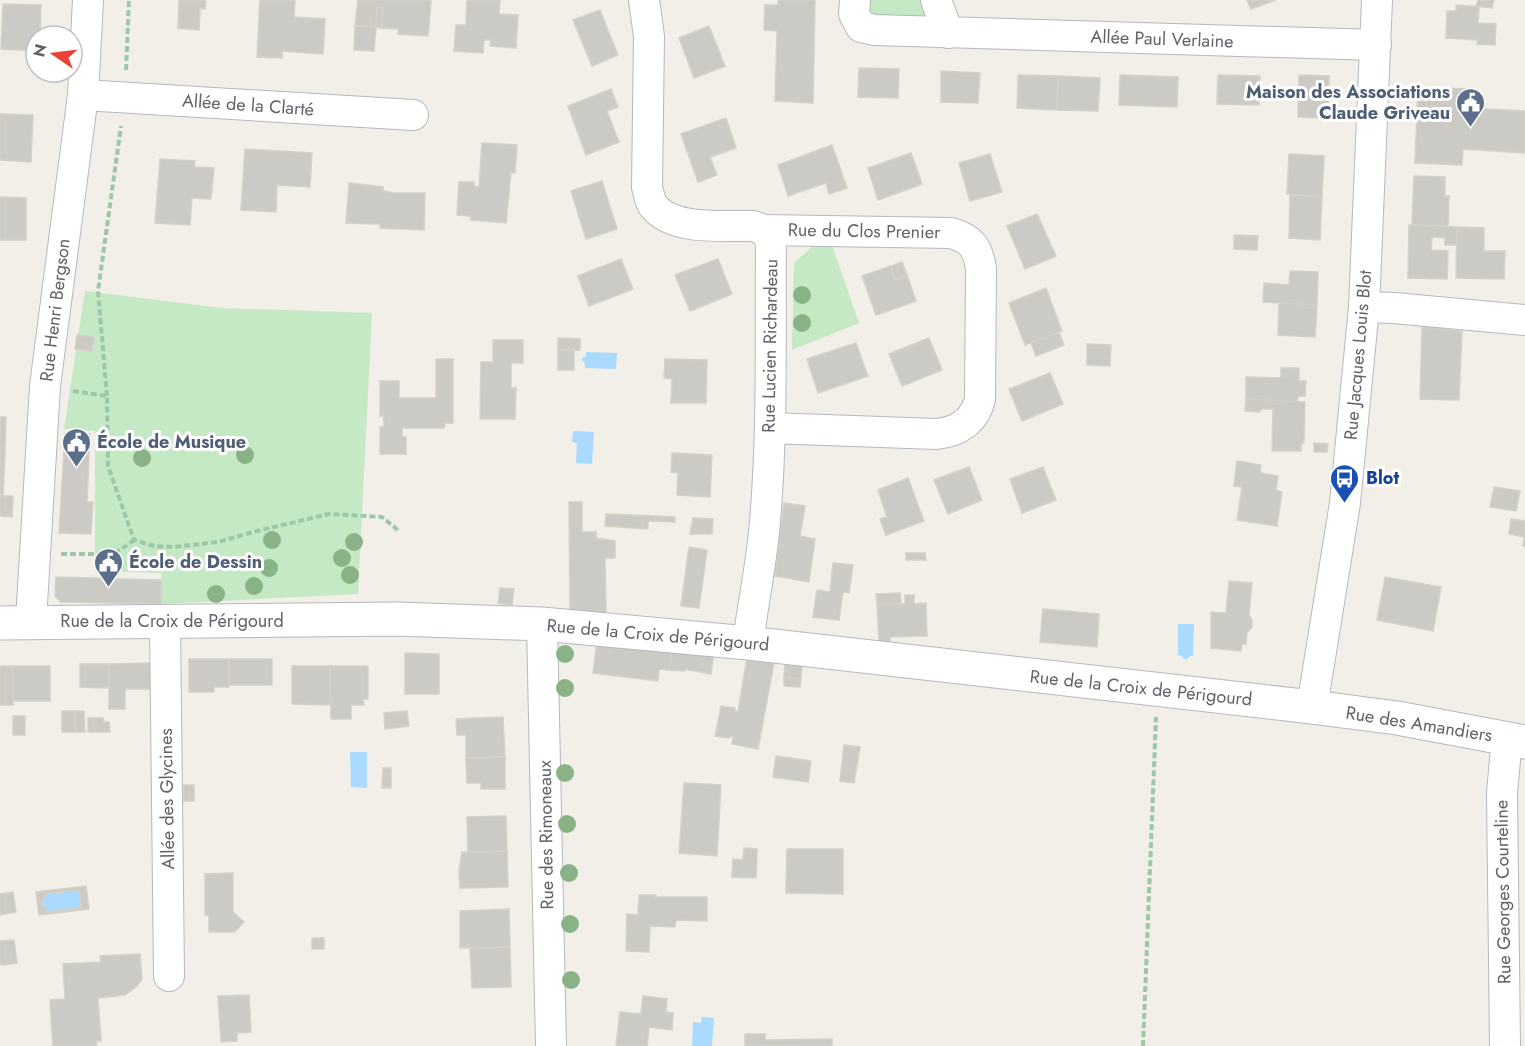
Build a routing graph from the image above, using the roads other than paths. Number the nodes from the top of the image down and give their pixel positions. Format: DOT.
graph roads {
  1 [pos="88,0"];
  2 [pos="644,0"];
  3 [pos="855,0"];
  4 [pos="936,0"];
  5 [pos="1377,0"];
  6 [pos="948,33"];
  7 [pos="1376,45"];
  8 [pos="83,95"];
  9 [pos="413,115"];
  10 [pos="764,230"];
  11 [pos="1364,308"];
  12 [pos="1525,320"];
  13 [pos="770,428"];
  14 [pos="16,622"];
  15 [pos="165,622"];
  16 [pos="542,624"];
  17 [pos="748,643"];
  18 [pos="1312,707"];
  19 [pos="1516,740"];
  20 [pos="170,976"];
  21 [pos="551,1046"];
  22 [pos="1505,1046"];
  1 -- 8 [label="street, Rue Henri Bergson"];
  2 -- 10 [label="street"];
  3 -- 6 [label="street, Allée Paul Verlaine"];
  4 -- 6 [label="street"];
  5 -- 7 [label="street, Rue Jacques Louis Blot"];
  6 -- 7 [label="street, Allée Paul Verlaine"];
  7 -- 11 [label="street, Rue Jacques Louis Blot"];
  8 -- 9 [label="street, Allée de la Clarté"];
  8 -- 14 [label="street, Rue Henri Bergson"];
  10 -- 13 [label="street, Rue Lucien Richardeau"];
  10 -- 13 [label="street, Rue du Clos Prenier"];
  11 -- 12 [label="street"];
  11 -- 18 [label="street, Rue Jacques Louis Blot"];
  13 -- 17 [label="street, Rue Lucien Richardeau"];
  14 -- 15 [label="street, Rue de la Croix de Périgourd"];
  15 -- 16 [label="street, Rue de la Croix de Périgourd"];
  15 -- 20 [label="street, Allée des Glycines"];
  16 -- 17 [label="street, Rue de la Croix de Périgourd"];
  16 -- 21 [label="street, Rue des Rimoneaux"];
  17 -- 18 [label="street, Rue de la Croix de Périgourd"];
  18 -- 19 [label="street, Rue des Amandiers"];
  19 -- 22 [label="street, Rue Georges Courteline"];
}
